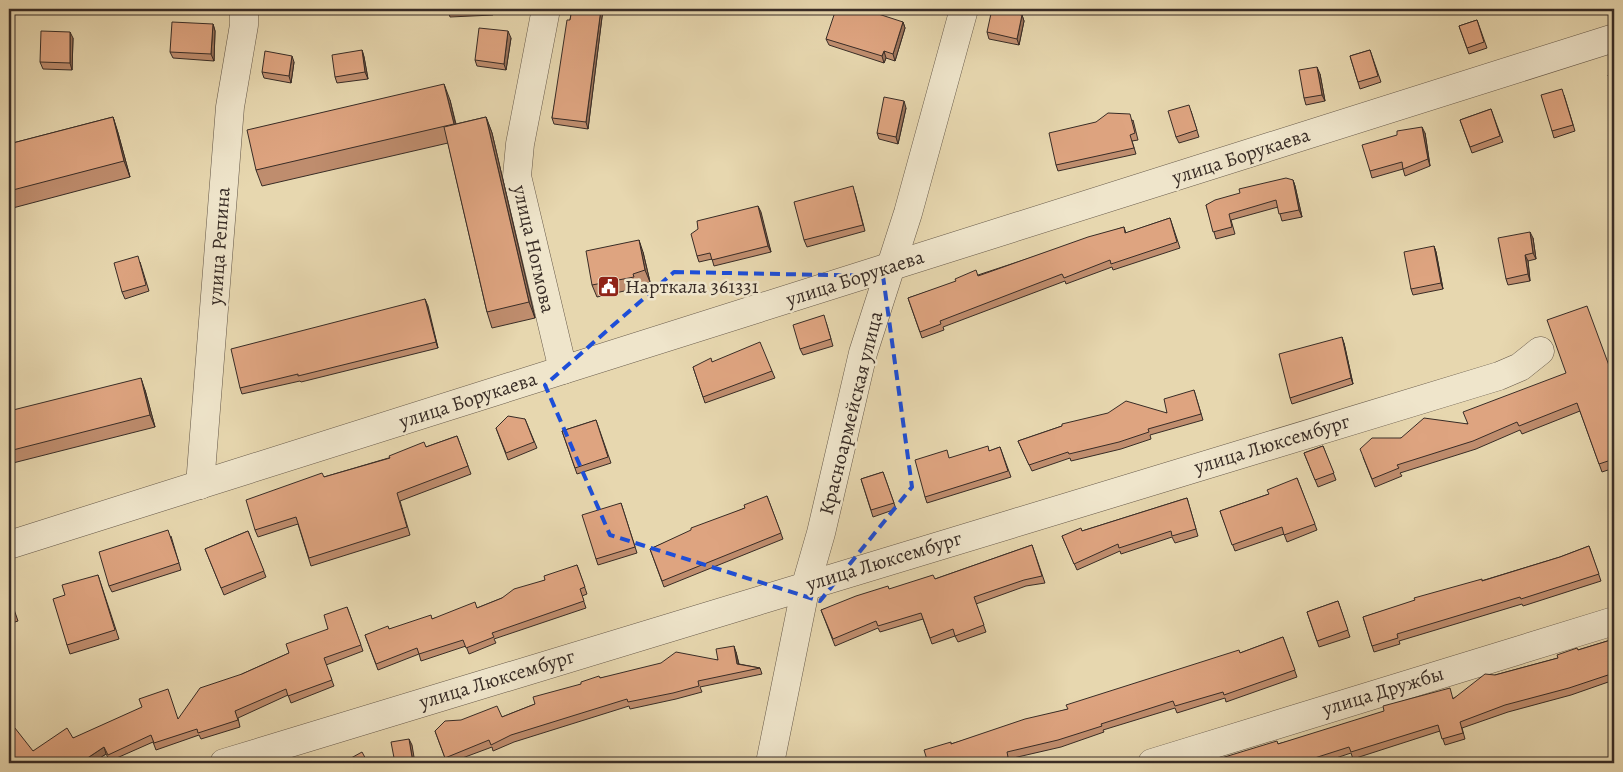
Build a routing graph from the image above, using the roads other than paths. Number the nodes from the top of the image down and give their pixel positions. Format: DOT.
graph roads {
  1 [pos="244,9"];
  2 [pos="546,9"];
  3 [pos="964,9"];
  4 [pos="1614,38"];
  5 [pos="890,267"];
  6 [pos="1540,350"];
  7 [pos="563,370"];
  8 [pos="200,485"];
  9 [pos="9,545"];
  10 [pos="806,585"];
  11 [pos="1614,621"];
  12 [pos="224,763"];
  13 [pos="770,763"];
  14 [pos="1152,763"];
  1 -- 8 [label="street, улица Репина"];
  2 -- 7 [label="street, улица Ногмова"];
  3 -- 5 [label="street, Красноармейская улица"];
  4 -- 5 [label="street, улица Борукаева"];
  5 -- 7 [label="street, улица Борукаева"];
  5 -- 10 [label="street, Красноармейская улица"];
  6 -- 10 [label="street, улица Люксембург"];
  7 -- 8 [label="street, улица Борукаева"];
  8 -- 9 [label="street, улица Борукаева"];
  10 -- 12 [label="street, улица Люксембург"];
  10 -- 13 [label="street, Красноармейская улица"];
  11 -- 14 [label="street, улица Дружбы"];
}
